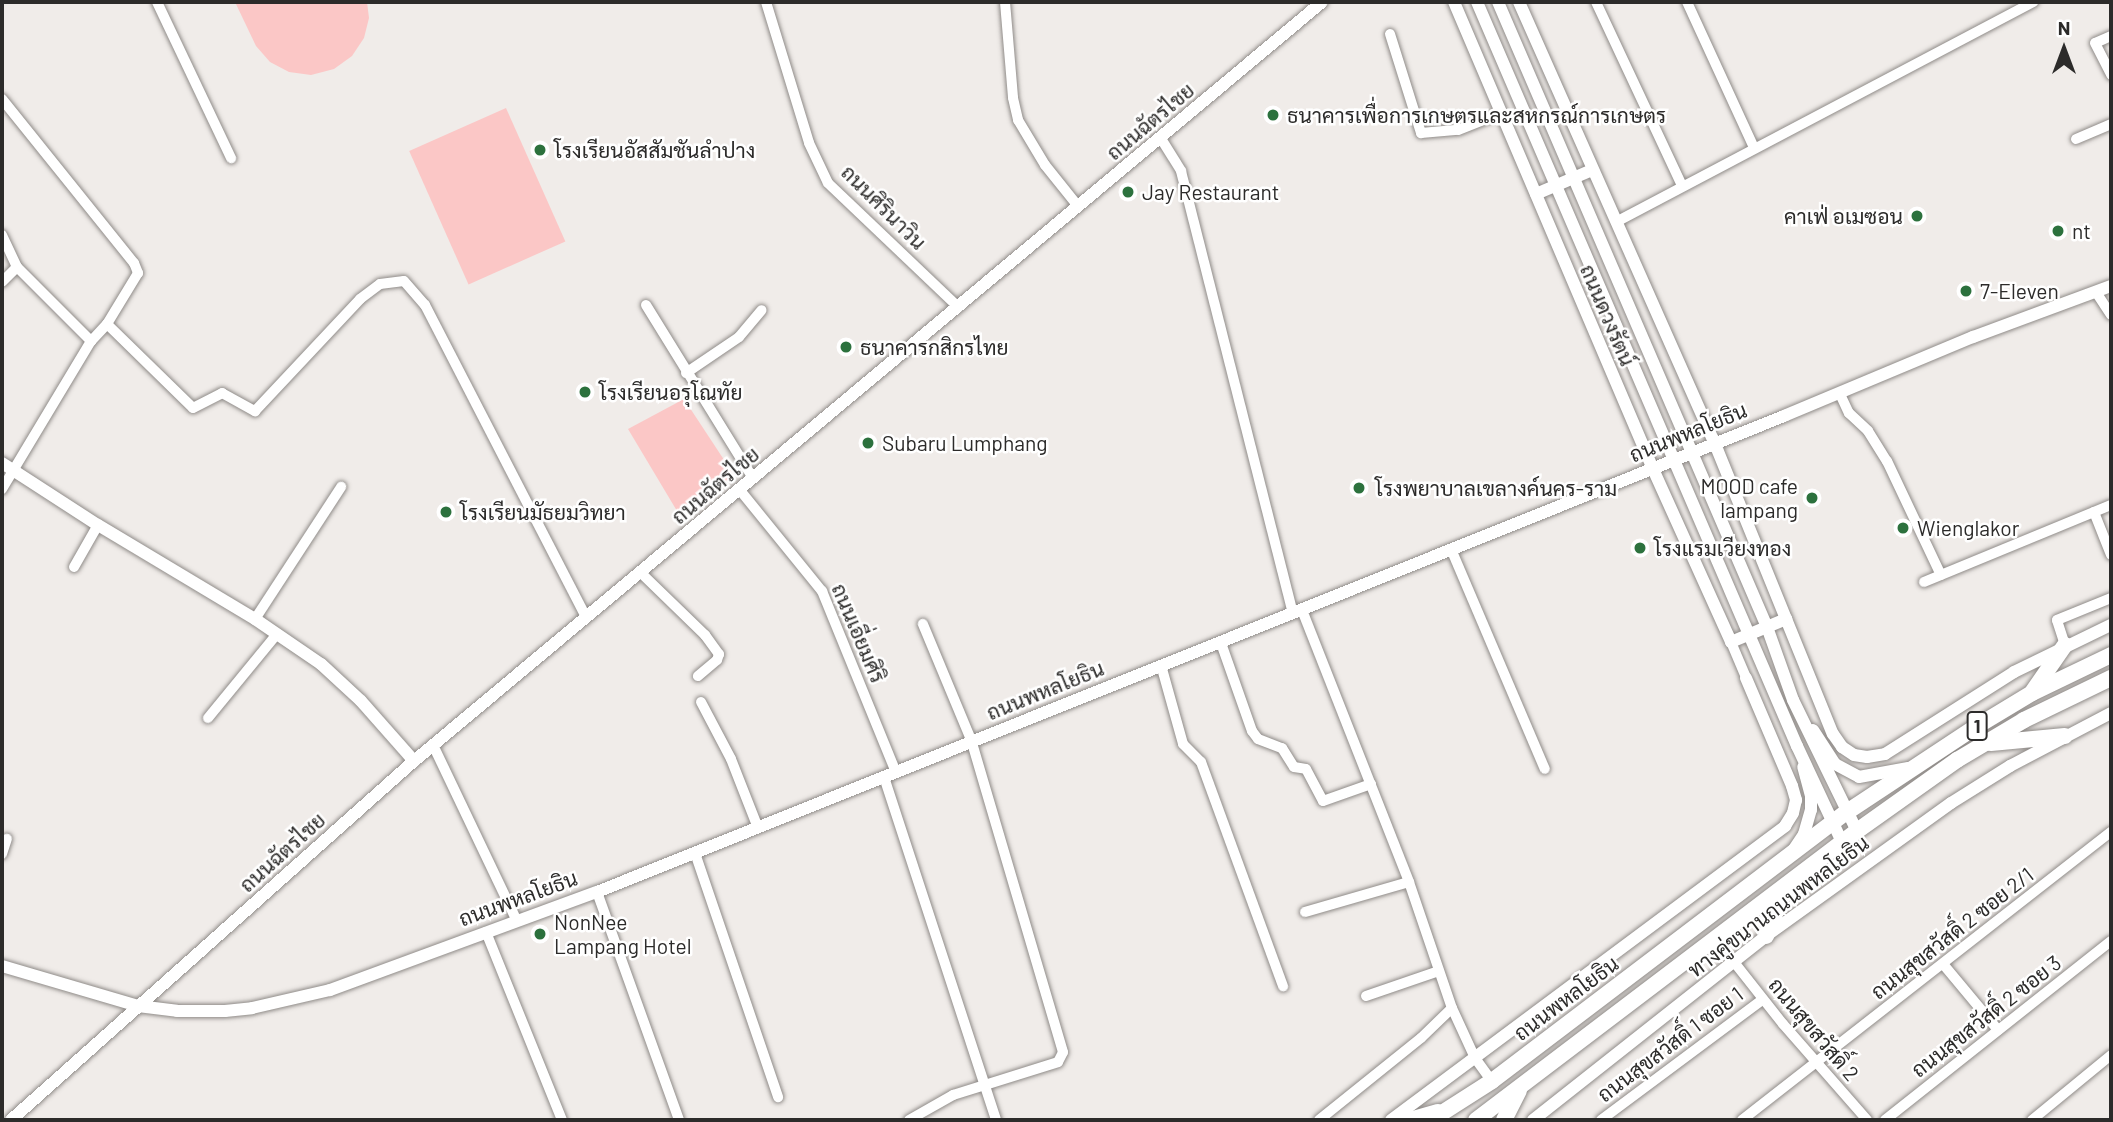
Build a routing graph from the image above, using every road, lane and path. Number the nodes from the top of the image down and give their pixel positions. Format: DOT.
graph roads {
  1 [pos="157,2"];
  2 [pos="766,2"];
  3 [pos="1005,2"];
  4 [pos="1322,2"];
  5 [pos="1454,2"];
  6 [pos="1477,2"];
  7 [pos="1498,2"];
  8 [pos="1519,2"];
  9 [pos="1596,2"];
  10 [pos="1687,2"];
  11 [pos="2034,2"];
  12 [pos="1390,34"];
  13 [pos="2111,36"];
  14 [pos="2111,75"];
  15 [pos="2,99"];
  16 [pos="1501,113"];
  17 [pos="2111,124"];
  18 [pos="1160,137"];
  19 [pos="2076,139"];
  20 [pos="1754,148"];
  21 [pos="231,158"];
  22 [pos="1592,170"];
  23 [pos="1574,178"];
  24 [pos="1556,186"];
  25 [pos="1682,186"];
  26 [pos="1536,194"];
  27 [pos="1078,206"];
  28 [pos="1616,222"];
  29 [pos="2,235"];
  30 [pos="17,267"];
  31 [pos="2,282"];
  32 [pos="2111,286"];
  33 [pos="2096,292"];
  34 [pos="646,305"];
  35 [pos="958,307"];
  36 [pos="762,310"];
  37 [pos="2111,315"];
  38 [pos="107,324"];
  39 [pos="91,341"];
  40 [pos="686,373"];
  41 [pos="1840,394"];
  42 [pos="1715,444"];
  43 [pos="1693,452"];
  44 [pos="1674,460"];
  45 [pos="7,467"];
  46 [pos="1653,469"];
  47 [pos="753,478"];
  48 [pos="341,487"];
  49 [pos="2,489"];
  50 [pos="739,489"];
  51 [pos="2111,505"];
  52 [pos="2095,512"];
  53 [pos="98,525"];
  54 [pos="1451,549"];
  55 [pos="2111,555"];
  56 [pos="74,567"];
  57 [pos="640,572"];
  58 [pos="1941,575"];
  59 [pos="1924,582"];
  60 [pos="2111,598"];
  61 [pos="1298,612"];
  62 [pos="586,617"];
  63 [pos="255,619"];
  64 [pos="1786,619"];
  65 [pos="923,624"];
  66 [pos="2111,625"];
  67 [pos="1767,627"];
  68 [pos="277,634"];
  69 [pos="1749,635"];
  70 [pos="1731,642"];
  71 [pos="1221,643"];
  72 [pos="2065,645"];
  73 [pos="2111,655"];
  74 [pos="1161,666"];
  75 [pos="698,676"];
  76 [pos="1746,678"];
  77 [pos="2111,678"];
  78 [pos="2032,693"];
  79 [pos="1793,700"];
  80 [pos="701,702"];
  81 [pos="2111,713"];
  82 [pos="208,718"];
  83 [pos="2065,736"];
  84 [pos="972,742"];
  85 [pos="1985,743"];
  86 [pos="433,745"];
  87 [pos="1797,746"];
  88 [pos="414,761"];
  89 [pos="1916,766"];
  90 [pos="1545,769"];
  91 [pos="890,774"];
  92 [pos="1371,784"];
  93 [pos="1847,812"];
  94 [pos="1831,824"];
  95 [pos="758,828"];
  96 [pos="1857,831"];
  97 [pos="2111,832"];
  98 [pos="7,839"];
  99 [pos="1842,842"];
  100 [pos="695,853"];
  101 [pos="2,854"];
  102 [pos="1790,855"];
  103 [pos="1409,882"];
  104 [pos="1787,885"];
  105 [pos="597,892"];
  106 [pos="1305,912"];
  107 [pos="517,921"];
  108 [pos="486,932"];
  109 [pos="1766,936"];
  110 [pos="2111,941"];
  111 [pos="1734,962"];
  112 [pos="1943,964"];
  113 [pos="2,966"];
  114 [pos="1439,971"];
  115 [pos="1283,986"];
  116 [pos="1366,996"];
  117 [pos="1762,1000"];
  118 [pos="138,1006"];
  119 [pos="1452,1008"];
  120 [pos="1998,1030"];
  121 [pos="2111,1055"];
  122 [pos="1475,1058"];
  123 [pos="1816,1064"];
  124 [pos="1492,1081"];
  125 [pos="983,1086"];
  126 [pos="1522,1086"];
  127 [pos="778,1097"];
  128 [pos="1438,1115"];
  129 [pos="11,1120"];
  130 [pos="562,1120"];
  131 [pos="679,1120"];
  132 [pos="909,1120"];
  133 [pos="996,1120"];
  134 [pos="1319,1120"];
  135 [pos="1391,1120"];
  136 [pos="1410,1120"];
  137 [pos="1476,1120"];
  138 [pos="1504,1120"];
  139 [pos="1533,1120"];
  140 [pos="1601,1120"];
  141 [pos="1742,1120"];
  142 [pos="1867,1120"];
  143 [pos="1885,1120"];
  144 [pos="2032,1120"];
  1 -- 21 [label="street"];
  2 -- 35 [label="street, ถนนศิรินาวิน"];
  3 -- 27 [label="street"];
  4 -- 18 [label="main road, ถนนฉัตรไชย"];
  5 -- 16 [label="main road, ถนนดวงรัตน์"];
  6 -- 24 [label="main road"];
  7 -- 23 [label="main road"];
  8 -- 22 [label="main road"];
  9 -- 25 [label="street"];
  10 -- 20 [label="street"];
  11 -- 20 [label="street"];
  12 -- 16 [label="street"];
  13 -- 14 [label="street"];
  15 -- 38 [label="street"];
  16 -- 26 [label="main road, ถนนดวงรัตน์"];
  17 -- 19 [label="street"];
  18 -- 27 [label="main road, ถนนฉัตรไชย"];
  18 -- 61 [label="street"];
  20 -- 25 [label="street"];
  22 -- 23 [label="main road"];
  22 -- 28 [label="main road"];
  23 -- 24 [label="main road"];
  23 -- 43 [label="main road"];
  24 -- 26 [label="main road"];
  24 -- 44 [label="main road"];
  25 -- 28 [label="street"];
  26 -- 46 [label="main road, ถนนดวงรัตน์"];
  27 -- 35 [label="main road, ถนนฉัตรไชย"];
  28 -- 42 [label="main road"];
  29 -- 30 [label="street"];
  30 -- 31 [label="street"];
  30 -- 39 [label="street"];
  32 -- 33 [label="main road, ถนนพหลโยธิน"];
  33 -- 37 [label="street"];
  33 -- 41 [label="main road, ถนนพหลโยธิน"];
  34 -- 40 [label="street"];
  35 -- 47 [label="main road, ถนนฉัตรไชย"];
  36 -- 40 [label="street"];
  38 -- 39 [label="street"];
  38 -- 62 [label="street"];
  39 -- 45 [label="street"];
  40 -- 47 [label="street"];
  41 -- 42 [label="main road, ถนนพหลโยธิน"];
  41 -- 58 [label="street"];
  42 -- 43 [label="main road, ถนนพหลโยธิน"];
  42 -- 64 [label="main road"];
  43 -- 44 [label="main road, ถนนพหลโยธิน"];
  43 -- 67 [label="main road"];
  44 -- 46 [label="main road, ถนนพหลโยธิน"];
  44 -- 69 [label="main road"];
  45 -- 49 [label="street"];
  45 -- 53 [label="main road"];
  46 -- 54 [label="main road, ถนนพหลโยธิน"];
  46 -- 70 [label="main road, ถนนดวงรัตน์"];
  47 -- 50 [label="main road, ถนนฉัตรไชย"];
  48 -- 63 [label="street"];
  50 -- 57 [label="main road, ถนนฉัตรไชย"];
  50 -- 91 [label="street, ถนนเอี่ยมศิริ"];
  51 -- 52 [label="street"];
  52 -- 55 [label="street"];
  52 -- 58 [label="street"];
  53 -- 56 [label="street"];
  53 -- 63 [label="main road"];
  54 -- 61 [label="main road, ถนนพหลโยธิน"];
  54 -- 90 [label="street"];
  57 -- 62 [label="main road, ถนนฉัตรไชย"];
  57 -- 75 [label="street"];
  58 -- 59 [label="street"];
  60 -- 72 [label="street"];
  61 -- 71 [label="main road, ถนนพหลโยธิน"];
  61 -- 92 [label="street"];
  62 -- 86 [label="main road, ถนนฉัตรไชย"];
  63 -- 68 [label="main road"];
  64 -- 67 [label="main road"];
  64 -- 72 [label="main road, 1"];
  65 -- 84 [label="street"];
  66 -- 72 [label="main road, 1"];
  67 -- 69 [label="main road"];
  67 -- 79 [label="main road"];
  68 -- 82 [label="street"];
  68 -- 88 [label="main road"];
  69 -- 70 [label="main road"];
  69 -- 87 [label="main road"];
  70 -- 76 [label="street"];
  71 -- 74 [label="main road, ถนนพหลโยธิน"];
  71 -- 92 [label="street"];
  72 -- 78 [label="highway"];
  73 -- 78 [label="highway, ถนนพหลโยธิน / 1"];
  74 -- 84 [label="main road, ถนนพหลโยธิน"];
  74 -- 115 [label="street"];
  76 -- 122 [label="main road"];
  77 -- 85 [label="highway, ถนนพหลโยธิน / 1"];
  78 -- 89 [label="highway, ถนนพหลโยธิน / 1"];
  79 -- 89 [label="main road"];
  79 -- 93 [label="main road"];
  80 -- 95 [label="street"];
  81 -- 83 [label="main road, ทางคู่ขนานถนนพหลโยธิน"];
  83 -- 85 [label="highway"];
  83 -- 109 [label="main road, ทางคู่ขนานถนนพหลโยธิน"];
  84 -- 91 [label="main road, ถนนพหลโยธิน"];
  84 -- 125 [label="street"];
  85 -- 96 [label="highway, ถนนพหลโยธิน / 1"];
  86 -- 88 [label="main road, ถนนฉัตรไชย"];
  86 -- 107 [label="street"];
  87 -- 94 [label="main road"];
  87 -- 102 [label="main road"];
  88 -- 118 [label="main road, ถนนฉัตรไชย"];
  89 -- 93 [label="highway, ถนนพหลโยธิน / 1"];
  91 -- 95 [label="main road, ถนนพหลโยธิน"];
  91 -- 125 [label="street, ถนนเอี่ยมศิริ"];
  92 -- 103 [label="street"];
  93 -- 94 [label="highway, ถนนพหลโยธิน / 1"];
  93 -- 96 [label="main road"];
  94 -- 99 [label="main road"];
  94 -- 102 [label="highway, ถนนพหลโยธิน / 1"];
  95 -- 100 [label="main road, ถนนพหลโยธิน"];
  96 -- 99 [label="highway, ถนนพหลโยธิน / 1"];
  97 -- 112 [label="street, ถนนสุขสวัสดิ์ 2 ซอย 2/1"];
  98 -- 101 [label="street"];
  99 -- 104 [label="highway, ถนนพหลโยธิน / 1"];
  100 -- 105 [label="main road, ถนนพหลโยธิน"];
  100 -- 127 [label="street"];
  102 -- 124 [label="highway, ถนนพหลโยธิน / 1"];
  103 -- 106 [label="street"];
  103 -- 114 [label="street"];
  104 -- 109 [label="highway"];
  104 -- 126 [label="highway, ถนนพหลโยธิน / 1"];
  105 -- 107 [label="main road, ถนนพหลโยธิน"];
  105 -- 131 [label="street"];
  107 -- 108 [label="main road, ถนนพหลโยธิน"];
  108 -- 118 [label="main road, ถนนพหลโยธิน"];
  108 -- 130 [label="street"];
  109 -- 111 [label="main road, ทางคู่ขนานถนนพหลโยธิน"];
  110 -- 120 [label="street, ถนนสุขสวัสดิ์ 2 ซอย 3"];
  111 -- 117 [label="street, ถนนสุขสวัสดิ์ 2"];
  111 -- 139 [label="main road, ทางคู่ขนานถนนพหลโยธิน"];
  112 -- 120 [label="street"];
  112 -- 123 [label="street, ถนนสุขสวัสดิ์ 2 ซอย 2/1"];
  113 -- 118 [label="main road, ถนนพหลโยธิน"];
  114 -- 116 [label="street"];
  114 -- 119 [label="street"];
  117 -- 123 [label="street, ถนนสุขสวัสดิ์ 2"];
  117 -- 140 [label="street, ถนนสุขสวัสดิ์ 1 ซอย 1"];
  118 -- 129 [label="main road"];
  119 -- 122 [label="street"];
  119 -- 134 [label="street"];
  120 -- 143 [label="street, ถนนสุขสวัสดิ์ 2 ซอย 3"];
  121 -- 144 [label="street"];
  122 -- 124 [label="street"];
  122 -- 135 [label="main road"];
  123 -- 141 [label="street, ถนนสุขสวัสดิ์ 2 ซอย 2/1"];
  123 -- 142 [label="street, ถนนสุขสวัสดิ์ 2"];
  124 -- 128 [label="highway, ถนนพหลโยธิน / 1"];
  125 -- 132 [label="street"];
  125 -- 133 [label="street, ถนนเอี่ยมศิริ"];
  126 -- 137 [label="highway, ถนนพหลโยธิน / 1"];
  126 -- 138 [label="highway"];
  128 -- 136 [label="highway, ถนนพหลโยธิน"];
}
